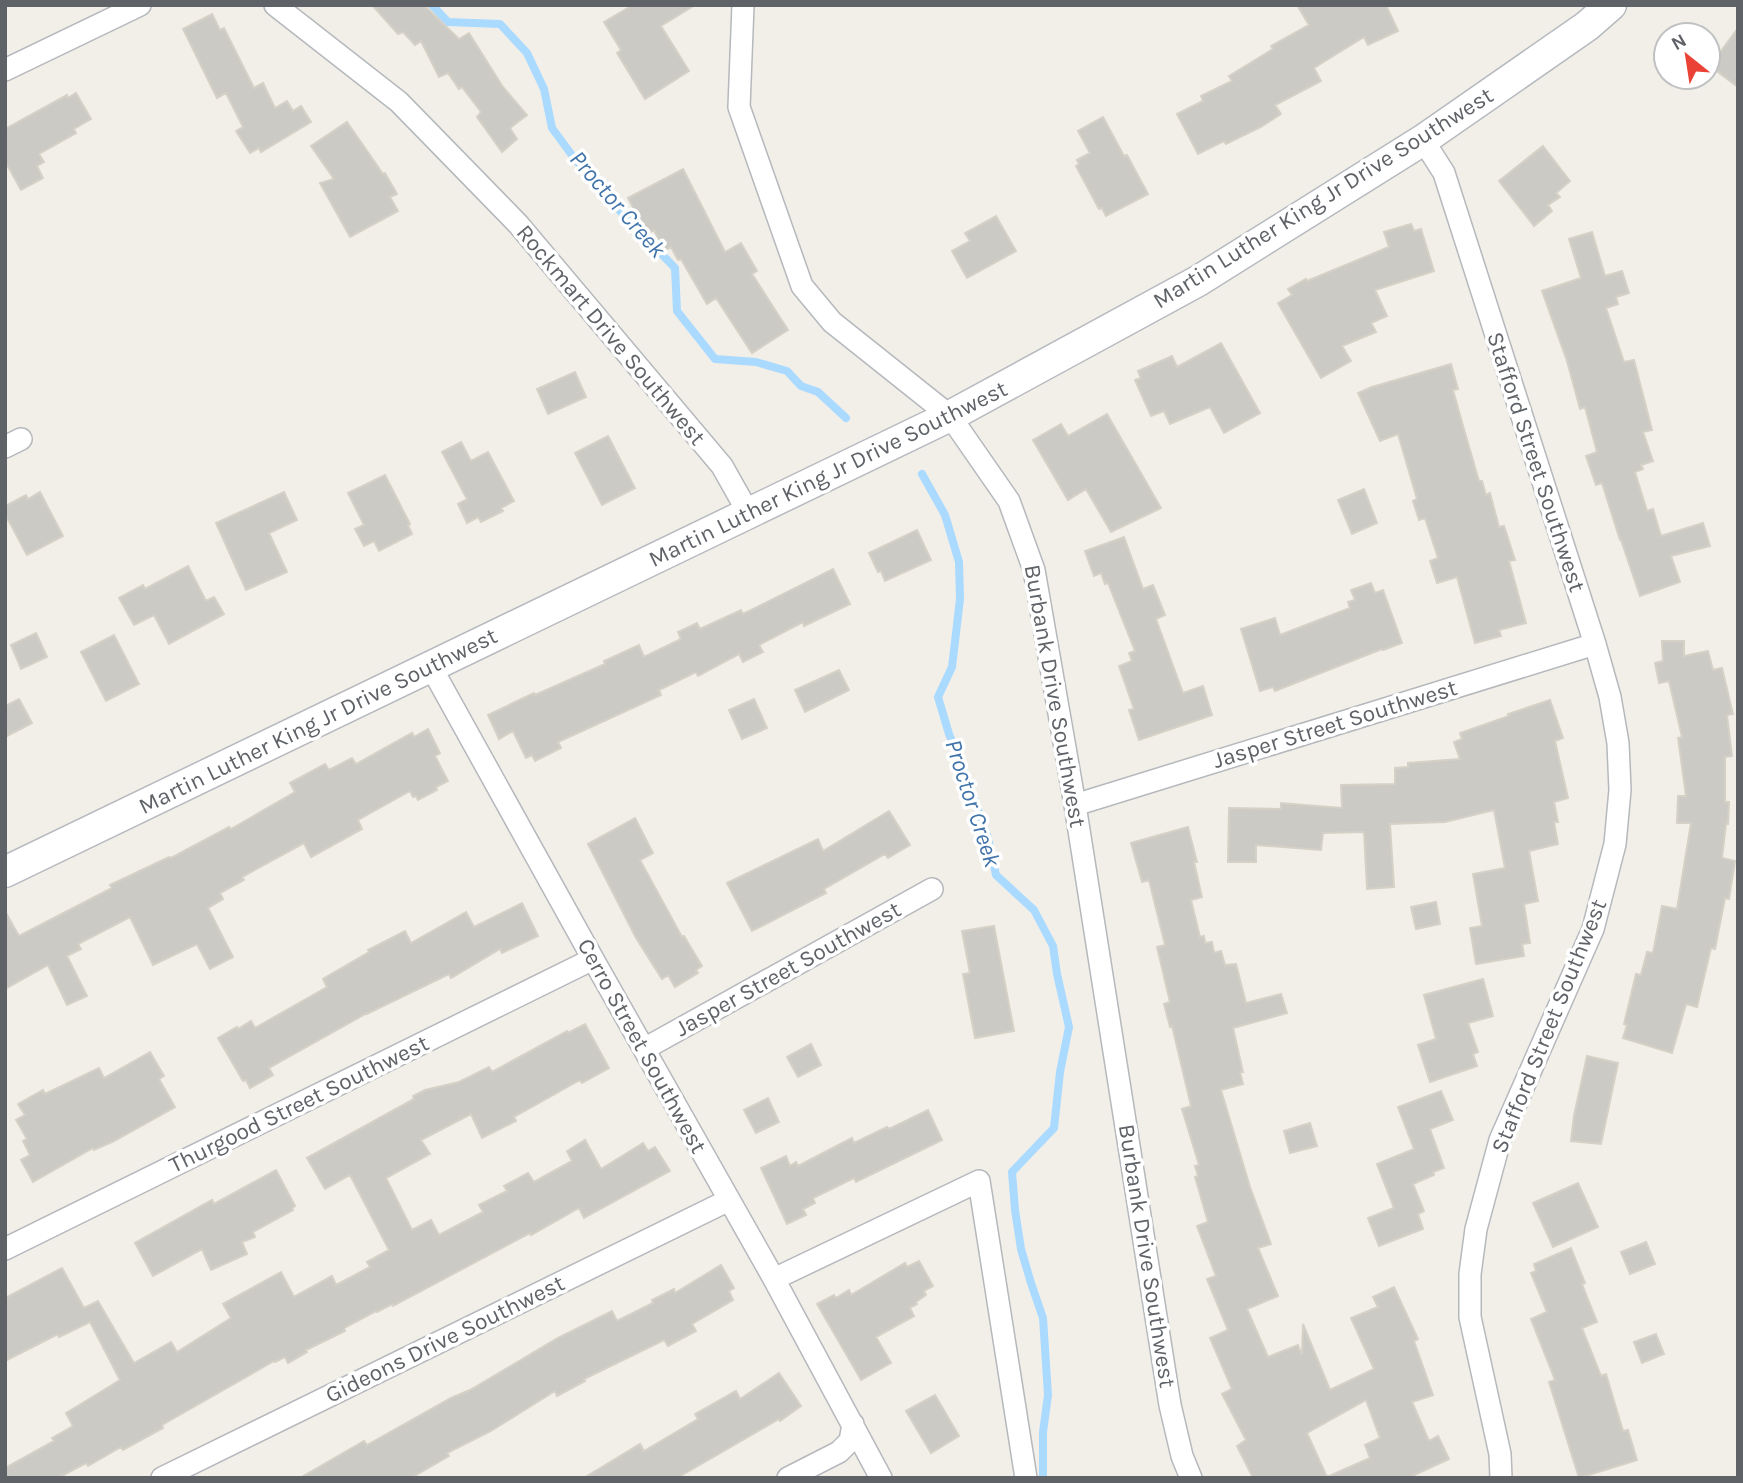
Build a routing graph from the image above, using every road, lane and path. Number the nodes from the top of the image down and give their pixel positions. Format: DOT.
graph roads {
  1 [pos="139,5"];
  2 [pos="275,5"];
  3 [pos="743,5"];
  4 [pos="1611,5"];
  5 [pos="5,70"];
  6 [pos="1423,140"];
  7 [pos="950,416"];
  8 [pos="749,514"];
  9 [pos="1595,644"];
  10 [pos="431,667"];
  11 [pos="1075,805"];
  12 [pos="5,872"];
  13 [pos="932,889"];
  14 [pos="593,959"];
  15 [pos="644,1049"];
  16 [pos="729,1200"];
  17 [pos="5,1250"];
  18 [pos="774,1279"];
  19 [pos="853,1424"];
  20 [pos="162,1478"];
  21 [pos="788,1478"];
  22 [pos="881,1478"];
  23 [pos="1026,1478"];
  24 [pos="1191,1478"];
  25 [pos="1500,1478"];
  1 -- 5 [label="street"];
  2 -- 8 [label="street, Rockmart Drive Southwest"];
  3 -- 7 [label="street, Burbank Drive Southwest"];
  4 -- 6 [label="main road, Martin Luther King Jr Drive Southwest"];
  6 -- 7 [label="main road, Martin Luther King Jr Drive Southwest"];
  6 -- 9 [label="street, Stafford Street Southwest"];
  7 -- 8 [label="main road, Martin Luther King Jr Drive Southwest"];
  7 -- 11 [label="street, Burbank Drive Southwest"];
  8 -- 10 [label="main road, Martin Luther King Jr Drive Southwest"];
  9 -- 11 [label="street, Jasper Street Southwest"];
  9 -- 25 [label="street, Stafford Street Southwest"];
  10 -- 12 [label="main road, Martin Luther King Jr Drive Southwest"];
  10 -- 14 [label="street, Cerro Street Southwest"];
  11 -- 24 [label="street, Burbank Drive Southwest"];
  13 -- 15 [label="street, Jasper Street Southwest"];
  14 -- 15 [label="street, Cerro Street Southwest"];
  14 -- 17 [label="street, Thurgood Street Southwest"];
  15 -- 16 [label="street, Cerro Street Southwest"];
  16 -- 18 [label="street, Cerro Street Southwest"];
  16 -- 20 [label="street, Gideons Drive Southwest"];
  18 -- 19 [label="street, Cerro Street Southwest"];
  18 -- 23 [label="street"];
  19 -- 21 [label="street"];
  19 -- 22 [label="street, Cerro Street Southwest"];
}
